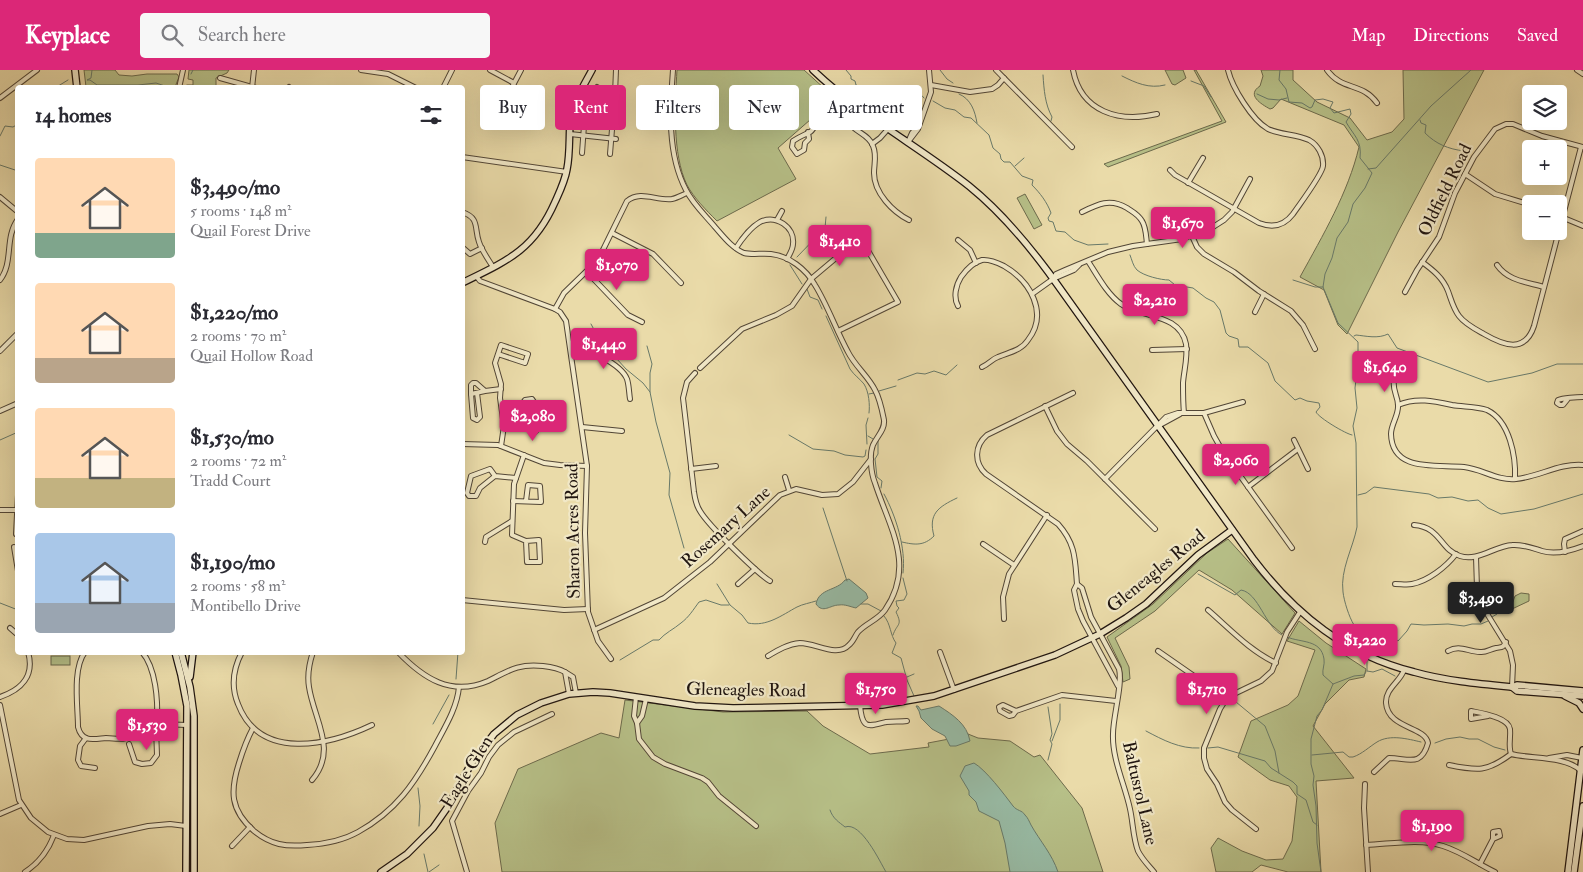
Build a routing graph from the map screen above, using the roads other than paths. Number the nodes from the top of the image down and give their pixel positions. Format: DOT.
graph roads {
  1 [pos="37,70"];
  2 [pos="75,70"];
  3 [pos="183,70"];
  4 [pos="254,70"];
  5 [pos="361,70"];
  6 [pos="452,70"];
  7 [pos="490,70"];
  8 [pos="521,70"];
  9 [pos="592,70"];
  10 [pos="616,70"];
  11 [pos="673,70"];
  12 [pos="813,70"];
  13 [pos="929,70"];
  14 [pos="996,70"];
  15 [pos="1073,70"];
  16 [pos="1228,70"];
  17 [pos="1326,70"];
  18 [pos="1577,70"];
  19 [pos="1583,74"];
  20 [pos="220,78"];
  21 [pos="1004,78"];
  22 [pos="514,83"];
  23 [pos="17,85"];
  24 [pos="77,85"];
  25 [pos="180,85"];
  26 [pos="246,85"];
  27 [pos="253,85"];
  28 [pos="410,85"];
  29 [pos="444,85"];
  30 [pos="615,85"];
  31 [pos="831,85"];
  32 [pos="932,85"];
  33 [pos="15,87"];
  34 [pos="0,98"];
  35 [pos="1377,103"];
  36 [pos="1157,114"];
  37 [pos="583,130"];
  38 [pos="614,130"];
  39 [pos="887,130"];
  40 [pos="890,130"];
  41 [pos="808,132"];
  42 [pos="570,134"];
  43 [pos="583,134"];
  44 [pos="614,139"];
  45 [pos="908,142"];
  46 [pos="872,144"];
  47 [pos="1072,147"];
  48 [pos="1582,147"];
  49 [pos="582,152"];
  50 [pos="610,154"];
  51 [pos="465,157"];
  52 [pos="1203,158"];
  53 [pos="1170,170"];
  54 [pos="567,172"];
  55 [pos="1464,174"];
  56 [pos="1250,179"];
  57 [pos="1188,183"];
  58 [pos="687,193"];
  59 [pos="0,197"];
  60 [pos="1567,197"];
  61 [pos="1522,202"];
  62 [pos="1233,208"];
  63 [pos="15,210"];
  64 [pos="782,211"];
  65 [pos="1082,212"];
  66 [pos="465,213"];
  67 [pos="1567,219"];
  68 [pos="777,220"];
  69 [pos="910,220"];
  70 [pos="15,226"];
  71 [pos="1583,226"];
  72 [pos="861,232"];
  73 [pos="612,233"];
  74 [pos="1192,236"];
  75 [pos="958,240"];
  76 [pos="1555,240"];
  77 [pos="863,242"];
  78 [pos="1147,244"];
  79 [pos="482,248"];
  80 [pos="736,248"];
  81 [pos="465,250"];
  82 [pos="788,259"];
  83 [pos="1088,261"];
  84 [pos="1422,262"];
  85 [pos="976,263"];
  86 [pos="1497,265"];
  87 [pos="493,267"];
  88 [pos="586,272"];
  89 [pos="476,276"];
  90 [pos="811,278"];
  91 [pos="1053,279"];
  92 [pos="0,280"];
  93 [pos="465,282"];
  94 [pos="682,283"];
  95 [pos="1544,287"];
  96 [pos="1405,292"];
  97 [pos="1032,294"];
  98 [pos="1264,294"];
  99 [pos="958,306"];
  100 [pos="554,309"];
  101 [pos="1255,312"];
  102 [pos="642,322"];
  103 [pos="838,331"];
  104 [pos="15,336"];
  105 [pos="570,346"];
  106 [pos="1187,349"];
  107 [pos="1314,349"];
  108 [pos="1152,350"];
  109 [pos="0,351"];
  110 [pos="498,354"];
  111 [pos="982,367"];
  112 [pos="700,368"];
  113 [pos="695,373"];
  114 [pos="1394,379"];
  115 [pos="501,387"];
  116 [pos="484,391"];
  117 [pos="477,393"];
  118 [pos="1073,393"];
  119 [pos="471,394"];
  120 [pos="1583,397"];
  121 [pos="630,399"];
  122 [pos="1567,400"];
  123 [pos="1243,402"];
  124 [pos="15,404"];
  125 [pos="1398,405"];
  126 [pos="1045,406"];
  127 [pos="0,412"];
  128 [pos="1183,413"];
  129 [pos="1204,413"];
  130 [pos="535,414"];
  131 [pos="526,416"];
  132 [pos="503,420"];
  133 [pos="1158,426"];
  134 [pos="582,427"];
  135 [pos="622,430"];
  136 [pos="1294,440"];
  137 [pos="465,444"];
  138 [pos="501,446"];
  139 [pos="1298,449"];
  140 [pos="524,455"];
  141 [pos="871,459"];
  142 [pos="1583,465"];
  143 [pos="587,466"];
  144 [pos="716,466"];
  145 [pos="691,469"];
  146 [pos="1308,469"];
  147 [pos="495,476"];
  148 [pos="785,477"];
  149 [pos="516,478"];
  150 [pos="1105,479"];
  151 [pos="1515,479"];
  152 [pos="1248,487"];
  153 [pos="790,490"];
  154 [pos="513,501"];
  155 [pos="526,501"];
  156 [pos="0,510"];
  157 [pos="15,510"];
  158 [pos="1047,515"];
  159 [pos="512,521"];
  160 [pos="1414,525"];
  161 [pos="1155,529"];
  162 [pos="1232,530"];
  163 [pos="1583,531"];
  164 [pos="526,541"];
  165 [pos="485,542"];
  166 [pos="730,543"];
  167 [pos="983,544"];
  168 [pos="1583,546"];
  169 [pos="14,547"];
  170 [pos="1292,548"];
  171 [pos="1565,552"];
  172 [pos="15,553"];
  173 [pos="1456,554"];
  174 [pos="1476,556"];
  175 [pos="1014,565"];
  176 [pos="755,569"];
  177 [pos="770,581"];
  178 [pos="738,584"];
  179 [pos="1077,584"];
  180 [pos="1395,584"];
  181 [pos="465,600"];
  182 [pos="588,609"];
  183 [pos="1208,610"];
  184 [pos="1300,612"];
  185 [pos="1004,619"];
  186 [pos="10,628"];
  187 [pos="594,630"];
  188 [pos="15,632"];
  189 [pos="1100,634"];
  190 [pos="1092,638"];
  191 [pos="1506,642"];
  192 [pos="1158,651"];
  193 [pos="1448,651"];
  194 [pos="940,652"];
  195 [pos="28,655"];
  196 [pos="83,655"];
  197 [pos="144,655"];
  198 [pos="176,655"];
  199 [pos="181,655"];
  200 [pos="182,655"];
  201 [pos="193,655"];
  202 [pos="241,655"];
  203 [pos="312,655"];
  204 [pos="401,655"];
  205 [pos="768,656"];
  206 [pos="611,659"];
  207 [pos="177,660"];
  208 [pos="1276,663"];
  209 [pos="1404,670"];
  210 [pos="565,672"];
  211 [pos="190,686"];
  212 [pos="1118,686"];
  213 [pos="459,687"];
  214 [pos="1512,687"];
  215 [pos="954,690"];
  216 [pos="1583,691"];
  217 [pos="576,693"];
  218 [pos="568,694"];
  219 [pos="1565,696"];
  220 [pos="1583,696"];
  221 [pos="0,697"];
  222 [pos="636,697"];
  223 [pos="646,699"];
  224 [pos="1227,699"];
  225 [pos="1116,701"];
  226 [pos="860,705"];
  227 [pos="0,706"];
  228 [pos="1583,709"];
  229 [pos="1016,711"];
  230 [pos="552,714"];
  231 [pos="1488,716"];
  232 [pos="907,721"];
  233 [pos="637,723"];
  234 [pos="157,724"];
  235 [pos="372,724"];
  236 [pos="186,725"];
  237 [pos="194,725"];
  238 [pos="253,728"];
  239 [pos="5,734"];
  240 [pos="0,735"];
  241 [pos="86,738"];
  242 [pos="323,742"];
  243 [pos="128,744"];
  244 [pos="1583,750"];
  245 [pos="1511,754"];
  246 [pos="1582,758"];
  247 [pos="1542,759"];
  248 [pos="1449,765"];
  249 [pos="95,768"];
  250 [pos="1580,770"];
  251 [pos="1374,772"];
  252 [pos="312,780"];
  253 [pos="1365,784"];
  254 [pos="21,804"];
  255 [pos="1583,806"];
  256 [pos="0,814"];
  257 [pos="1582,819"];
  258 [pos="186,826"];
  259 [pos="756,826"];
  260 [pos="250,827"];
  261 [pos="1256,829"];
  262 [pos="54,835"];
  263 [pos="1493,839"];
  264 [pos="1366,845"];
  265 [pos="232,846"];
  266 [pos="1480,864"];
  267 [pos="25,872"];
  268 [pos="186,872"];
  269 [pos="194,872"];
  270 [pos="381,872"];
  271 [pos="467,872"];
  272 [pos="1154,872"];
  273 [pos="1368,872"];
  274 [pos="1495,872"];
  275 [pos="1568,872"];
  276 [pos="1574,872"];
  1 -- 23 [label="street"];
  2 -- 24 [label="main road"];
  3 -- 25 [label="street"];
  4 -- 27 [label="street"];
  5 -- 28 [label="street"];
  6 -- 29 [label="street"];
  7 -- 22 [label="street"];
  8 -- 22 [label="street"];
  9 -- 42 [label="main road"];
  10 -- 30 [label="street"];
  11 -- 58 [label="street"];
  12 -- 31 [label="main road"];
  13 -- 32 [label="street"];
  14 -- 21 [label="street"];
  15 -- 36 [label="street"];
  16 -- 62 [label="street"];
  17 -- 35 [label="street"];
  18 -- 19 [label="street"];
  20 -- 26 [label="street"];
  21 -- 32 [label="street"];
  21 -- 47 [label="street"];
  32 -- 45 [label="street"];
  33 -- 34 [label="street"];
  37 -- 43 [label="street"];
  38 -- 44 [label="street"];
  39 -- 46 [label="street"];
  40 -- 45 [label="main road"];
  41 -- 41 [label="street"];
  41 -- 46 [label="street"];
  42 -- 43 [label="street"];
  42 -- 54 [label="main road"];
  43 -- 44 [label="street"];
  43 -- 49 [label="street"];
  44 -- 50 [label="street"];
  45 -- 91 [label="main road"];
  46 -- 69 [label="street"];
  48 -- 55 [label="street, Oldfield Road"];
  48 -- 60 [label="street"];
  51 -- 54 [label="street"];
  52 -- 57 [label="street"];
  53 -- 57 [label="street"];
  54 -- 87 [label="main road"];
  55 -- 61 [label="street"];
  55 -- 84 [label="street, Oldfield Road"];
  56 -- 62 [label="street"];
  57 -- 62 [label="street"];
  58 -- 73 [label="street"];
  58 -- 80 [label="street"];
  59 -- 63 [label="street"];
  62 -- 74 [label="street"];
  64 -- 68 [label="street"];
  65 -- 78 [label="street"];
  66 -- 79 [label="street"];
  67 -- 71 [label="street"];
  68 -- 80 [label="street"];
  68 -- 82 [label="street"];
  70 -- 92 [label="street"];
  72 -- 77 [label="street"];
  73 -- 88 [label="street"];
  73 -- 94 [label="street"];
  74 -- 78 [label="street"];
  74 -- 98 [label="street"];
  75 -- 85 [label="street"];
  76 -- 95 [label="street"];
  77 -- 90 [label="street"];
  77 -- 103 [label="street"];
  78 -- 83 [label="street"];
  79 -- 81 [label="street"];
  79 -- 87 [label="street"];
  80 -- 82 [label="street"];
  82 -- 90 [label="street"];
  83 -- 91 [label="street"];
  83 -- 106 [label="street"];
  84 -- 95 [label="street"];
  84 -- 96 [label="street, Oldfield Road"];
  85 -- 97 [label="street"];
  85 -- 99 [label="street"];
  86 -- 95 [label="street"];
  87 -- 89 [label="main road"];
  88 -- 100 [label="street"];
  88 -- 102 [label="street"];
  89 -- 93 [label="main road"];
  89 -- 100 [label="street"];
  90 -- 103 [label="street"];
  90 -- 112 [label="street"];
  91 -- 97 [label="street"];
  91 -- 133 [label="main road"];
  97 -- 111 [label="street"];
  98 -- 101 [label="street"];
  98 -- 107 [label="street"];
  100 -- 105 [label="street, Sharon Acres Road"];
  103 -- 141 [label="street"];
  104 -- 109 [label="street"];
  105 -- 121 [label="street"];
  105 -- 134 [label="street, Sharon Acres Road"];
  106 -- 108 [label="street"];
  106 -- 128 [label="street"];
  110 -- 110 [label="street"];
  110 -- 115 [label="street"];
  113 -- 145 [label="street"];
  114 -- 125 [label="street"];
  115 -- 116 [label="street"];
  115 -- 132 [label="street"];
  116 -- 117 [label="street"];
  116 -- 119 [label="street"];
  117 -- 119 [label="street"];
  117 -- 119 [label="street"];
  118 -- 126 [label="street"];
  120 -- 122 [label="street"];
  123 -- 129 [label="street"];
  124 -- 127 [label="street"];
  125 -- 151 [label="street"];
  125 -- 151 [label="street"];
  126 -- 150 [label="street"];
  126 -- 158 [label="street"];
  128 -- 129 [label="street"];
  128 -- 133 [label="street"];
  129 -- 152 [label="street"];
  130 -- 131 [label="street"];
  130 -- 131 [label="street"];
  130 -- 131 [label="street"];
  131 -- 132 [label="street"];
  132 -- 138 [label="street"];
  133 -- 150 [label="street"];
  133 -- 162 [label="main road"];
  134 -- 135 [label="street"];
  134 -- 143 [label="street, Sharon Acres Road"];
  136 -- 139 [label="street"];
  137 -- 138 [label="street"];
  138 -- 140 [label="street"];
  139 -- 146 [label="street"];
  139 -- 152 [label="street"];
  140 -- 143 [label="street"];
  140 -- 149 [label="street"];
  141 -- 153 [label="street, Rosemary Lane"];
  141 -- 205 [label="street"];
  142 -- 151 [label="street"];
  143 -- 182 [label="street, Sharon Acres Road"];
  144 -- 145 [label="street"];
  145 -- 166 [label="street"];
  147 -- 147 [label="street"];
  147 -- 149 [label="street"];
  148 -- 153 [label="street"];
  149 -- 154 [label="street"];
  150 -- 161 [label="street"];
  152 -- 170 [label="street"];
  153 -- 166 [label="street, Rosemary Lane"];
  154 -- 155 [label="street"];
  154 -- 159 [label="street"];
  155 -- 155 [label="street"];
  156 -- 157 [label="street"];
  158 -- 175 [label="street"];
  158 -- 179 [label="street"];
  159 -- 164 [label="street"];
  159 -- 165 [label="street"];
  160 -- 173 [label="street"];
  162 -- 184 [label="main road"];
  162 -- 189 [label="main road, Gleneagles Road"];
  163 -- 171 [label="street"];
  164 -- 164 [label="street"];
  166 -- 176 [label="street"];
  166 -- 187 [label="street, Rosemary Lane"];
  167 -- 175 [label="street"];
  168 -- 171 [label="street"];
  169 -- 172 [label="street"];
  171 -- 174 [label="street"];
  173 -- 174 [label="street"];
  173 -- 180 [label="street"];
  174 -- 191 [label="street"];
  175 -- 185 [label="street"];
  176 -- 177 [label="street"];
  176 -- 178 [label="street"];
  179 -- 189 [label="street, Baltusrol Lane"];
  179 -- 190 [label="street"];
  181 -- 182 [label="street"];
  182 -- 187 [label="street, Sharon Acres Road"];
  183 -- 208 [label="street"];
  184 -- 208 [label="street"];
  184 -- 209 [label="main road"];
  186 -- 188 [label="street"];
  187 -- 206 [label="street, Sharon Acres Road"];
  189 -- 190 [label="main road, Gleneagles Road"];
  189 -- 212 [label="street, Baltusrol Lane"];
  190 -- 212 [label="street"];
  190 -- 215 [label="main road, Gleneagles Road"];
  191 -- 193 [label="street"];
  191 -- 214 [label="street"];
  192 -- 224 [label="street"];
  194 -- 215 [label="street"];
  195 -- 221 [label="street"];
  196 -- 241 [label="street"];
  197 -- 234 [label="street"];
  198 -- 207 [label="main road"];
  199 -- 207 [label="main road"];
  200 -- 211 [label="main road"];
  201 -- 211 [label="main road"];
  202 -- 238 [label="street"];
  203 -- 242 [label="street"];
  204 -- 213 [label="street"];
  207 -- 236 [label="main road"];
  208 -- 224 [label="street"];
  209 -- 214 [label="main road"];
  209 -- 251 [label="street"];
  210 -- 213 [label="street"];
  210 -- 217 [label="street"];
  210 -- 218 [label="street"];
  211 -- 237 [label="main road"];
  212 -- 225 [label="street, Baltusrol Lane"];
  213 -- 260 [label="street"];
  214 -- 216 [label="main road"];
  214 -- 219 [label="main road"];
  215 -- 226 [label="main road, Gleneagles Road"];
  217 -- 218 [label="main road, Gleneagles Road"];
  217 -- 222 [label="main road, Gleneagles Road"];
  218 -- 270 [label="main road, Gleneagles Road"];
  219 -- 220 [label="main road"];
  219 -- 228 [label="main road"];
  222 -- 223 [label="main road, Gleneagles Road"];
  222 -- 233 [label="street"];
  223 -- 226 [label="main road, Gleneagles Road"];
  223 -- 233 [label="street"];
  224 -- 261 [label="street"];
  225 -- 229 [label="street"];
  225 -- 272 [label="street, Baltusrol Lane"];
  226 -- 232 [label="street"];
  227 -- 239 [label="street"];
  230 -- 271 [label="street, Eagle Glen"];
  231 -- 245 [label="street"];
  233 -- 259 [label="street"];
  234 -- 236 [label="street"];
  234 -- 241 [label="street"];
  234 -- 243 [label="street"];
  235 -- 242 [label="street"];
  236 -- 237 [label="street"];
  236 -- 258 [label="main road"];
  237 -- 269 [label="main road"];
  238 -- 242 [label="street"];
  238 -- 260 [label="street"];
  239 -- 240 [label="street"];
  239 -- 254 [label="street"];
  241 -- 249 [label="street"];
  242 -- 252 [label="street"];
  244 -- 246 [label="main road"];
  245 -- 247 [label="street"];
  245 -- 248 [label="street"];
  246 -- 247 [label="street"];
  246 -- 250 [label="main road"];
  247 -- 250 [label="street"];
  250 -- 275 [label="main road"];
  253 -- 264 [label="street"];
  254 -- 256 [label="street"];
  254 -- 262 [label="street"];
  255 -- 257 [label="main road"];
  257 -- 276 [label="main road"];
  258 -- 262 [label="street"];
  258 -- 268 [label="main road"];
  260 -- 265 [label="street"];
  262 -- 267 [label="street"];
  263 -- 266 [label="street"];
  264 -- 266 [label="street"];
  264 -- 273 [label="street"];
  266 -- 274 [label="street"];
}
